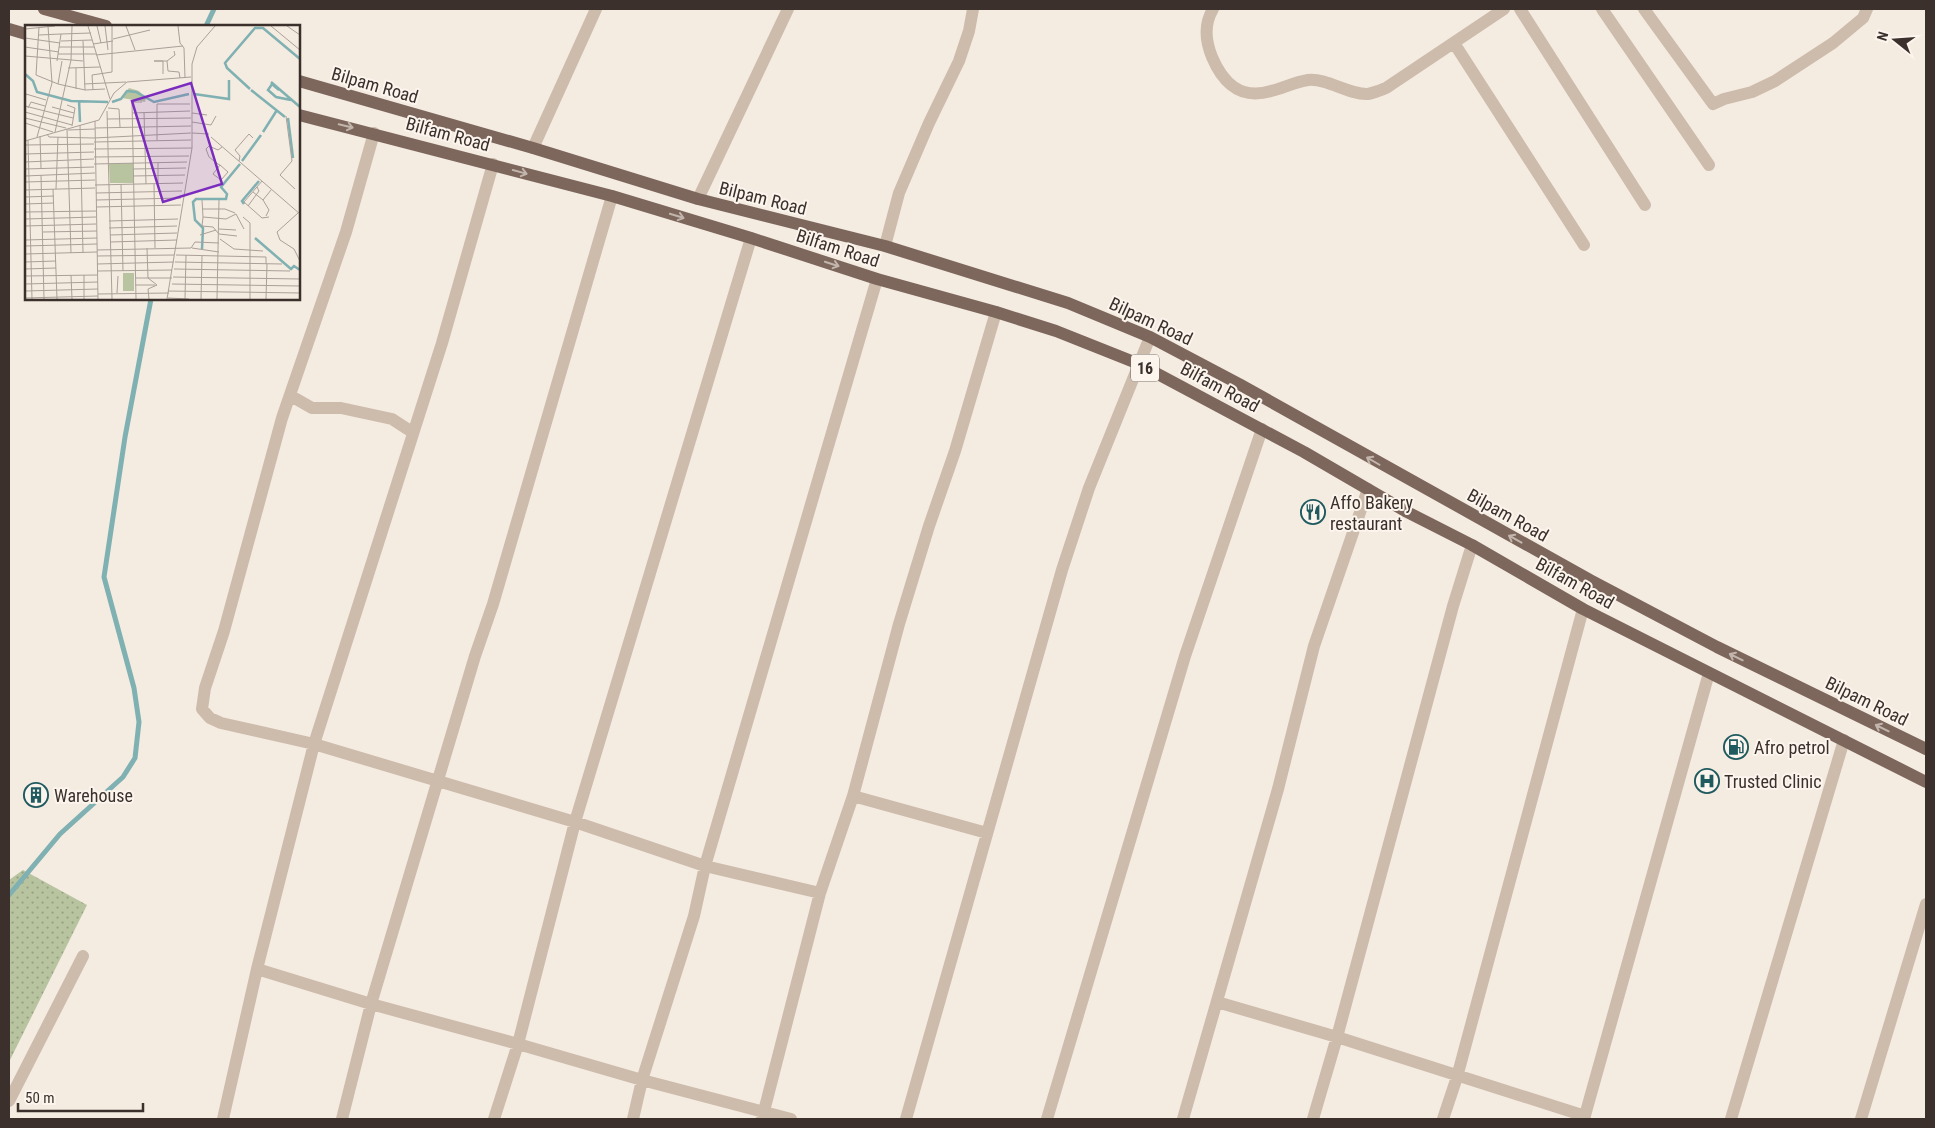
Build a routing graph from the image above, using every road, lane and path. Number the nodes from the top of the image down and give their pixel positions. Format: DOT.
graph roads {
  1 [pos="44,9"];
  2 [pos="596,9"];
  3 [pos="788,9"];
  4 [pos="973,9"];
  5 [pos="1212,9"];
  6 [pos="1504,9"];
  7 [pos="1520,9"];
  8 [pos="1602,9"];
  9 [pos="1644,9"];
  10 [pos="1867,9"];
  11 [pos="102,25"];
  12 [pos="9,29"];
  13 [pos="25,34"];
  14 [pos="1454,43"];
  15 [pos="300,81"];
  16 [pos="300,114"];
  17 [pos="374,133"];
  18 [pos="532,148"];
  19 [pos="493,164"];
  20 [pos="1709,164"];
  21 [pos="612,196"];
  22 [pos="698,200"];
  23 [pos="1646,205"];
  24 [pos="751,238"];
  25 [pos="1584,245"];
  26 [pos="884,246"];
  27 [pos="877,279"];
  28 [pos="996,312"];
  29 [pos="1150,337"];
  30 [pos="1139,364"];
  31 [pos="291,396"];
  32 [pos="1262,429"];
  33 [pos="412,432"];
  34 [pos="1368,489"];
  35 [pos="1472,545"];
  36 [pos="1583,609"];
  37 [pos="1709,673"];
  38 [pos="1844,740"];
  39 [pos="314,744"];
  40 [pos="1926,749"];
  41 [pos="439,781"];
  42 [pos="1926,782"];
  43 [pos="853,796"];
  44 [pos="575,822"];
  45 [pos="987,833"];
  46 [pos="705,866"];
  47 [pos="820,893"];
  48 [pos="1926,904"];
  49 [pos="83,956"];
  50 [pos="257,969"];
  51 [pos="1217,1002"];
  52 [pos="370,1004"];
  53 [pos="1337,1037"];
  54 [pos="518,1044"];
  55 [pos="1457,1077"];
  56 [pos="642,1080"];
  57 [pos="9,1100"];
  58 [pos="763,1115"];
  59 [pos="1584,1118"];
  60 [pos="224,1119"];
  61 [pos="342,1119"];
  62 [pos="494,1119"];
  63 [pos="632,1119"];
  64 [pos="791,1119"];
  65 [pos="906,1119"];
  66 [pos="1047,1119"];
  67 [pos="1184,1119"];
  68 [pos="1312,1119"];
  69 [pos="1443,1119"];
  70 [pos="1731,1119"];
  71 [pos="1861,1119"];
  1 -- 11 [label="main road"];
  2 -- 18 [label="street"];
  3 -- 22 [label="street"];
  4 -- 26 [label="street"];
  5 -- 14 [label="street"];
  6 -- 14 [label="street"];
  7 -- 23 [label="street"];
  8 -- 20 [label="street"];
  9 -- 10 [label="street"];
  12 -- 13 [label="main road"];
  14 -- 25 [label="street"];
  15 -- 18 [label="main road, Bilpam Road / 16"];
  16 -- 17 [label="main road, Bilfam Road / 16, one-way"];
  17 -- 19 [label="main road, Bilfam Road / 16"];
  17 -- 31 [label="street"];
  18 -- 22 [label="main road, Bilpam Road / 16"];
  19 -- 21 [label="main road, Bilfam Road / 16, one-way"];
  19 -- 33 [label="street"];
  21 -- 24 [label="main road, Bilfam Road / 16, one-way"];
  21 -- 41 [label="street"];
  22 -- 26 [label="main road, Bilpam Road / 16"];
  24 -- 27 [label="main road, Bilfam Road / 16, one-way"];
  24 -- 44 [label="street"];
  26 -- 29 [label="main road, Bilpam Road / 16"];
  27 -- 28 [label="main road, Bilfam Road / 16"];
  27 -- 46 [label="street"];
  28 -- 30 [label="main road, Bilfam Road / 16"];
  28 -- 43 [label="street"];
  29 -- 30 [label="street"];
  40 -- 29 [label="main road, Bilpam Road / 16, one-way"];
  30 -- 32 [label="main road, Bilfam Road / 16"];
  30 -- 45 [label="street"];
  31 -- 33 [label="street"];
  31 -- 39 [label="street"];
  32 -- 34 [label="main road, Bilfam Road / 16"];
  32 -- 66 [label="street"];
  33 -- 39 [label="street"];
  34 -- 35 [label="main road, Bilfam Road / 16"];
  34 -- 51 [label="street"];
  35 -- 36 [label="main road, Bilfam Road / 16"];
  35 -- 53 [label="street"];
  36 -- 37 [label="main road, Bilfam Road / 16"];
  36 -- 55 [label="street"];
  37 -- 38 [label="main road, Bilfam Road / 16"];
  37 -- 59 [label="street"];
  38 -- 42 [label="main road, Bilfam Road / 16"];
  38 -- 70 [label="street"];
  39 -- 41 [label="street"];
  39 -- 50 [label="street"];
  41 -- 44 [label="street"];
  41 -- 52 [label="street"];
  43 -- 45 [label="street"];
  43 -- 47 [label="street"];
  44 -- 46 [label="street"];
  44 -- 54 [label="street"];
  45 -- 65 [label="street"];
  46 -- 47 [label="street"];
  46 -- 56 [label="street"];
  47 -- 58 [label="street"];
  48 -- 71 [label="street"];
  49 -- 57 [label="street"];
  50 -- 52 [label="street"];
  50 -- 60 [label="street"];
  51 -- 53 [label="street"];
  51 -- 67 [label="street"];
  52 -- 54 [label="street"];
  52 -- 61 [label="street"];
  53 -- 55 [label="street"];
  53 -- 68 [label="street"];
  54 -- 56 [label="street"];
  54 -- 62 [label="street"];
  55 -- 59 [label="street"];
  55 -- 69 [label="street"];
  56 -- 58 [label="street"];
  56 -- 63 [label="street"];
  58 -- 64 [label="street"];
}
